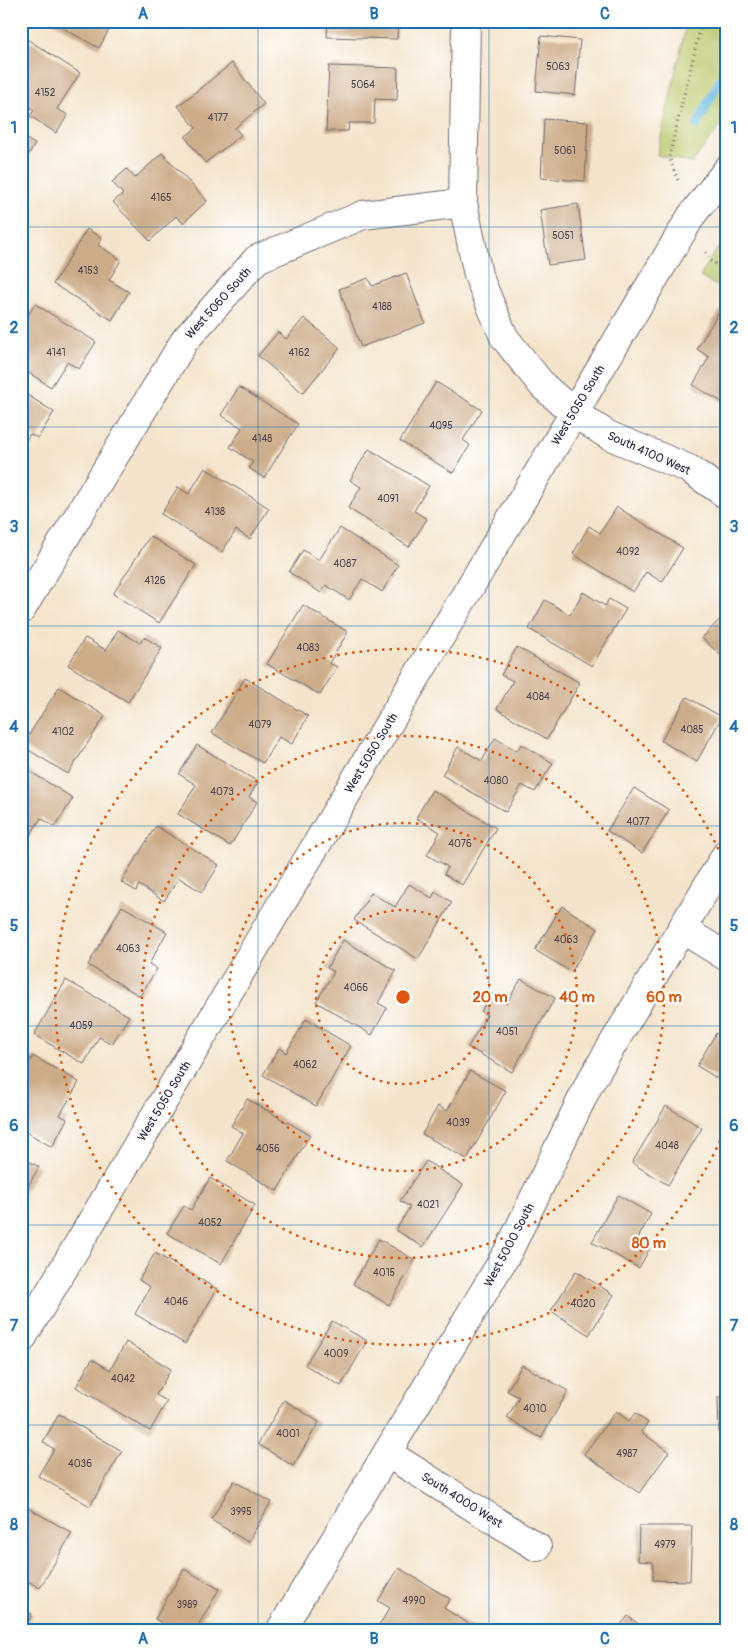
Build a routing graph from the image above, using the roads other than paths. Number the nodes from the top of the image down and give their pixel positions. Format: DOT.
graph roads {
  1 [pos="466,21"];
  2 [pos="727,170"];
  3 [pos="463,203"];
  4 [pos="574,413"];
  5 [pos="727,496"];
  6 [pos="21,610"];
  7 [pos="727,853"];
  8 [pos="682,929"];
  9 [pos="727,956"];
  10 [pos="21,1340"];
  11 [pos="387,1453"];
  12 [pos="537,1546"];
  13 [pos="280,1631"];
  1 -- 3 [label="street"];
  2 -- 4 [label="street, West 5050 South"];
  3 -- 4 [label="street, South 4100 West"];
  3 -- 6 [label="street, West 5060 South"];
  4 -- 5 [label="street, South 4100 West"];
  4 -- 10 [label="street, West 5050 South"];
  7 -- 8 [label="street, West 5000 South"];
  8 -- 9 [label="street"];
  8 -- 11 [label="street, West 5000 South"];
  11 -- 12 [label="street, South 4000 West"];
  11 -- 13 [label="street, West 5000 South"];
}
